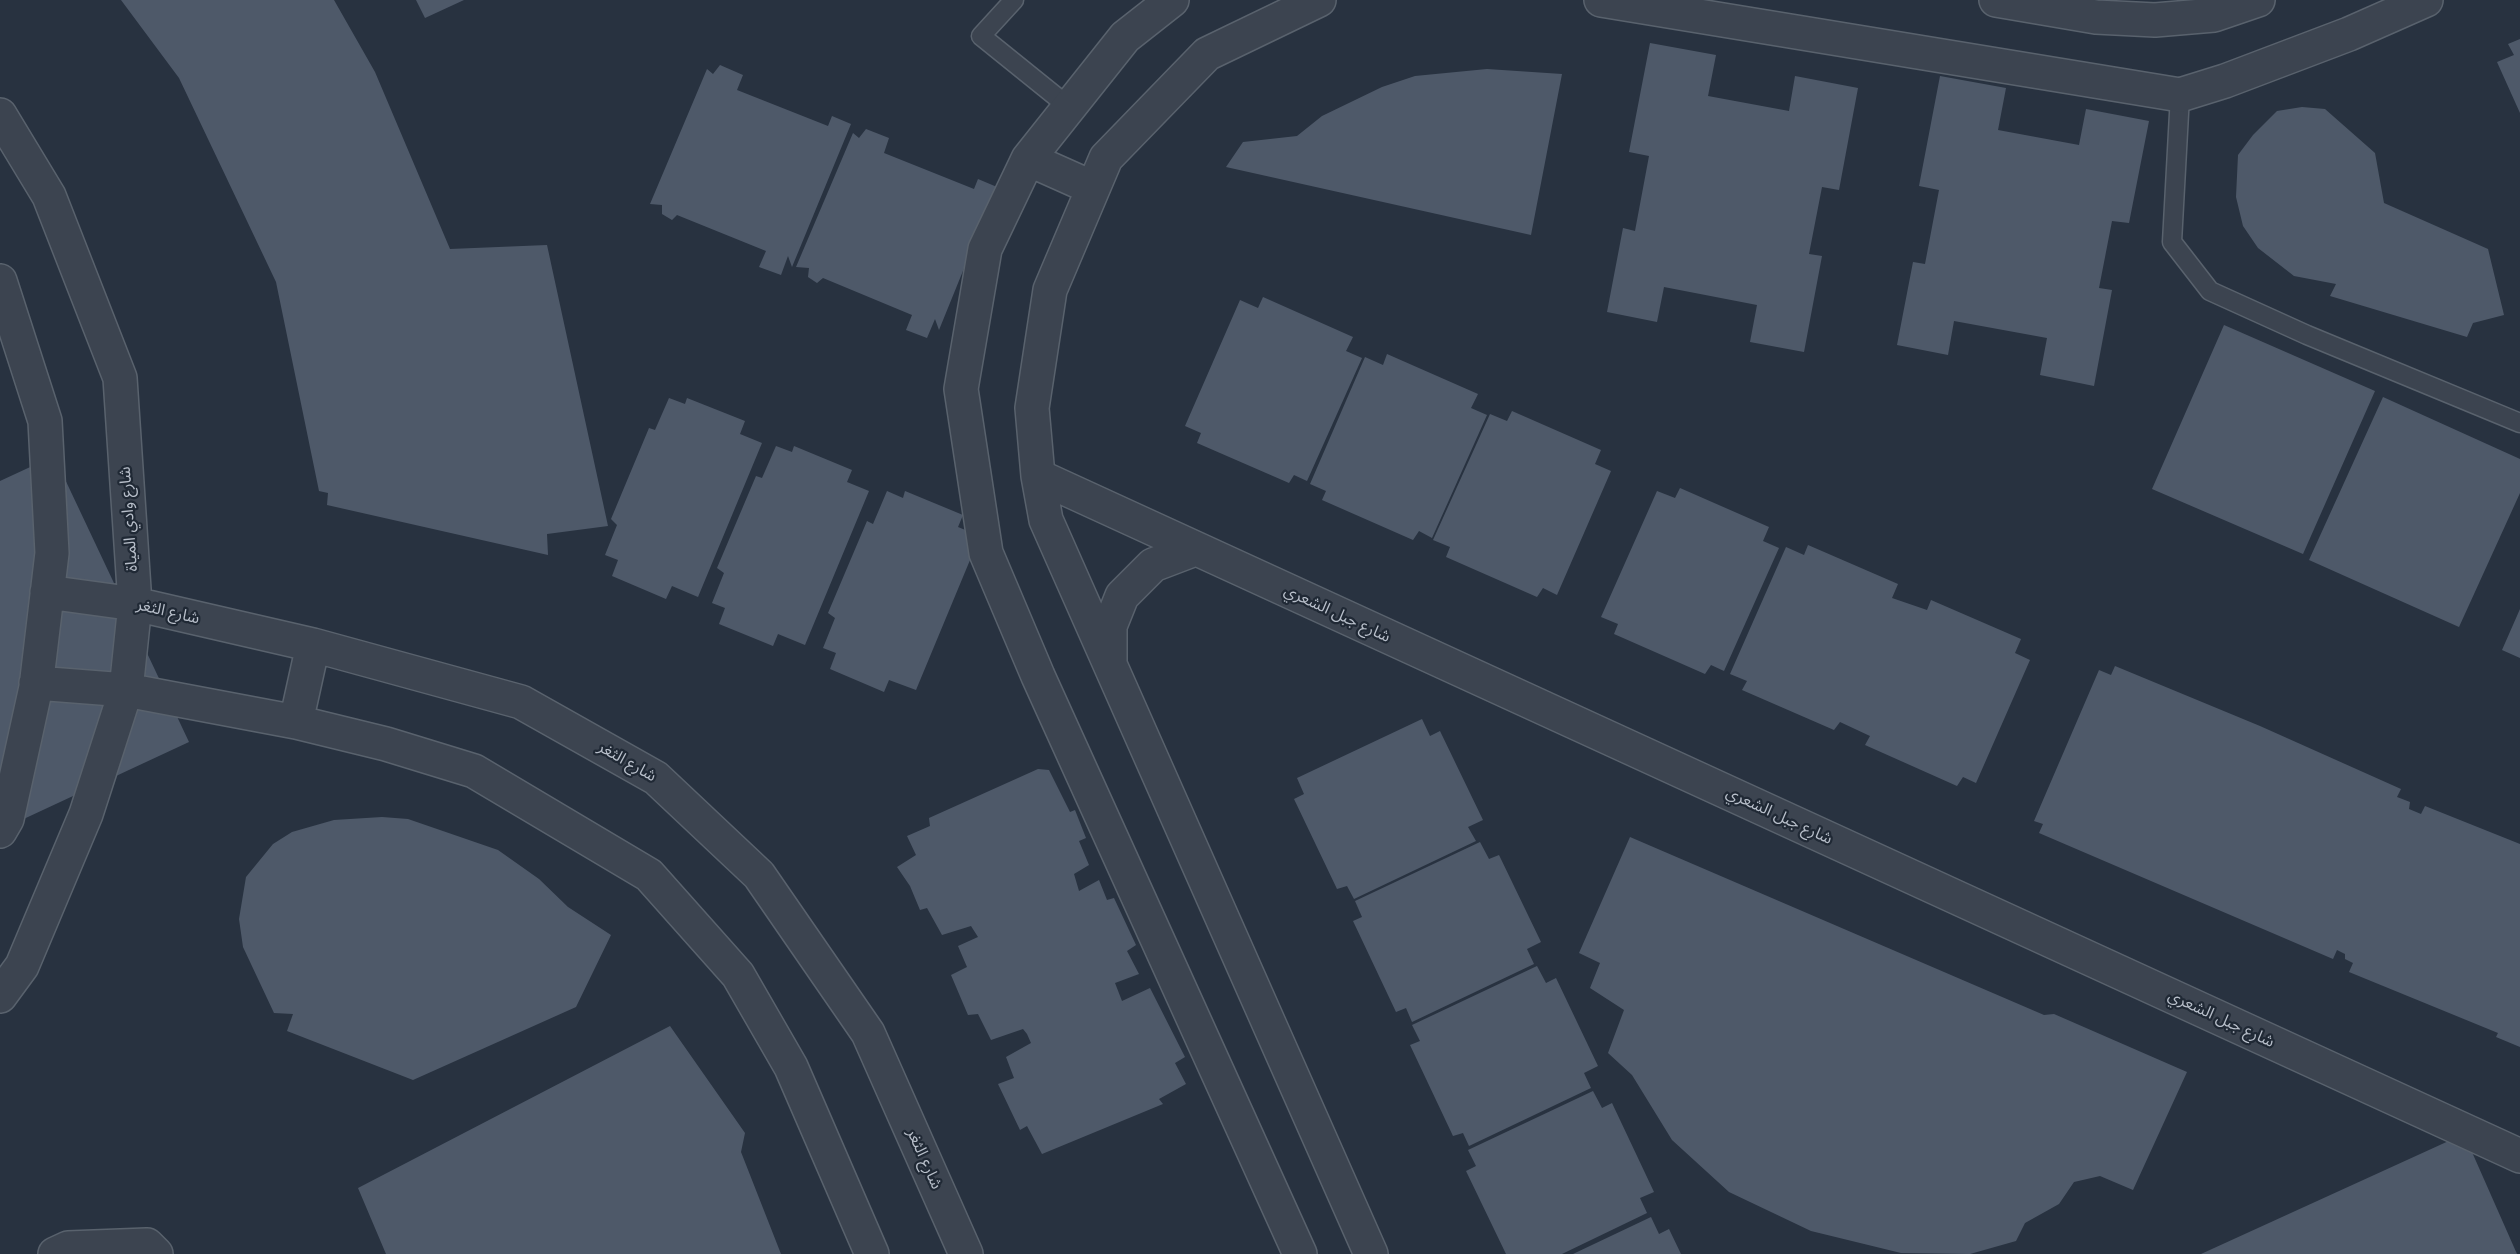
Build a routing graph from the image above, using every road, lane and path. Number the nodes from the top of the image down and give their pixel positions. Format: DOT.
graph roads {
  1 [pos="1014,0"];
  2 [pos="1172,0"];
  3 [pos="1319,0"];
  4 [pos="1601,0"];
  5 [pos="1996,0"];
  6 [pos="2258,0"];
  7 [pos="2426,0"];
  8 [pos="2180,95"];
  9 [pos="1069,107"];
  10 [pos="0,116"];
  11 [pos="1028,159"];
  12 [pos="1093,188"];
  13 [pos="0,281"];
  14 [pos="2520,423"];
  15 [pos="1038,476"];
  16 [pos="1195,549"];
  17 [pos="47,592"];
  18 [pos="135,604"];
  19 [pos="313,645"];
  20 [pos="1110,667"];
  21 [pos="36,683"];
  22 [pos="126,690"];
  23 [pos="296,722"];
  24 [pos="0,831"];
  25 [pos="0,996"];
  26 [pos="2520,1156"];
  27 [pos="56,1254"];
  28 [pos="156,1254"];
  29 [pos="872,1254"];
  30 [pos="966,1254"];
  31 [pos="1300,1254"];
  32 [pos="1371,1254"];
  1 -- 9 [label="lane"];
  2 -- 9 [label="street"];
  3 -- 12 [label="street"];
  4 -- 8 [label="street"];
  5 -- 6 [label="street"];
  7 -- 8 [label="street"];
  8 -- 14 [label="lane"];
  9 -- 11 [label="street"];
  10 -- 18 [label="street, شارع وادي المياة"];
  11 -- 12 [label="street"];
  11 -- 31 [label="street"];
  12 -- 15 [label="street"];
  13 -- 17 [label="street"];
  15 -- 16 [label="street, شارع جبل الشعري"];
  15 -- 20 [label="street"];
  16 -- 20 [label="street"];
  16 -- 26 [label="street, شارع جبل الشعري"];
  17 -- 18 [label="street, شارع الثغر"];
  17 -- 21 [label="street"];
  18 -- 19 [label="street, شارع الثغر"];
  18 -- 22 [label="street, شارع وادي المياة"];
  19 -- 23 [label="street"];
  19 -- 30 [label="street, شارع الثغر"];
  20 -- 32 [label="street"];
  21 -- 22 [label="street"];
  21 -- 24 [label="street"];
  22 -- 23 [label="street"];
  22 -- 25 [label="street, شارع وادي المياة"];
  23 -- 29 [label="street"];
  27 -- 28 [label="street"];
}
